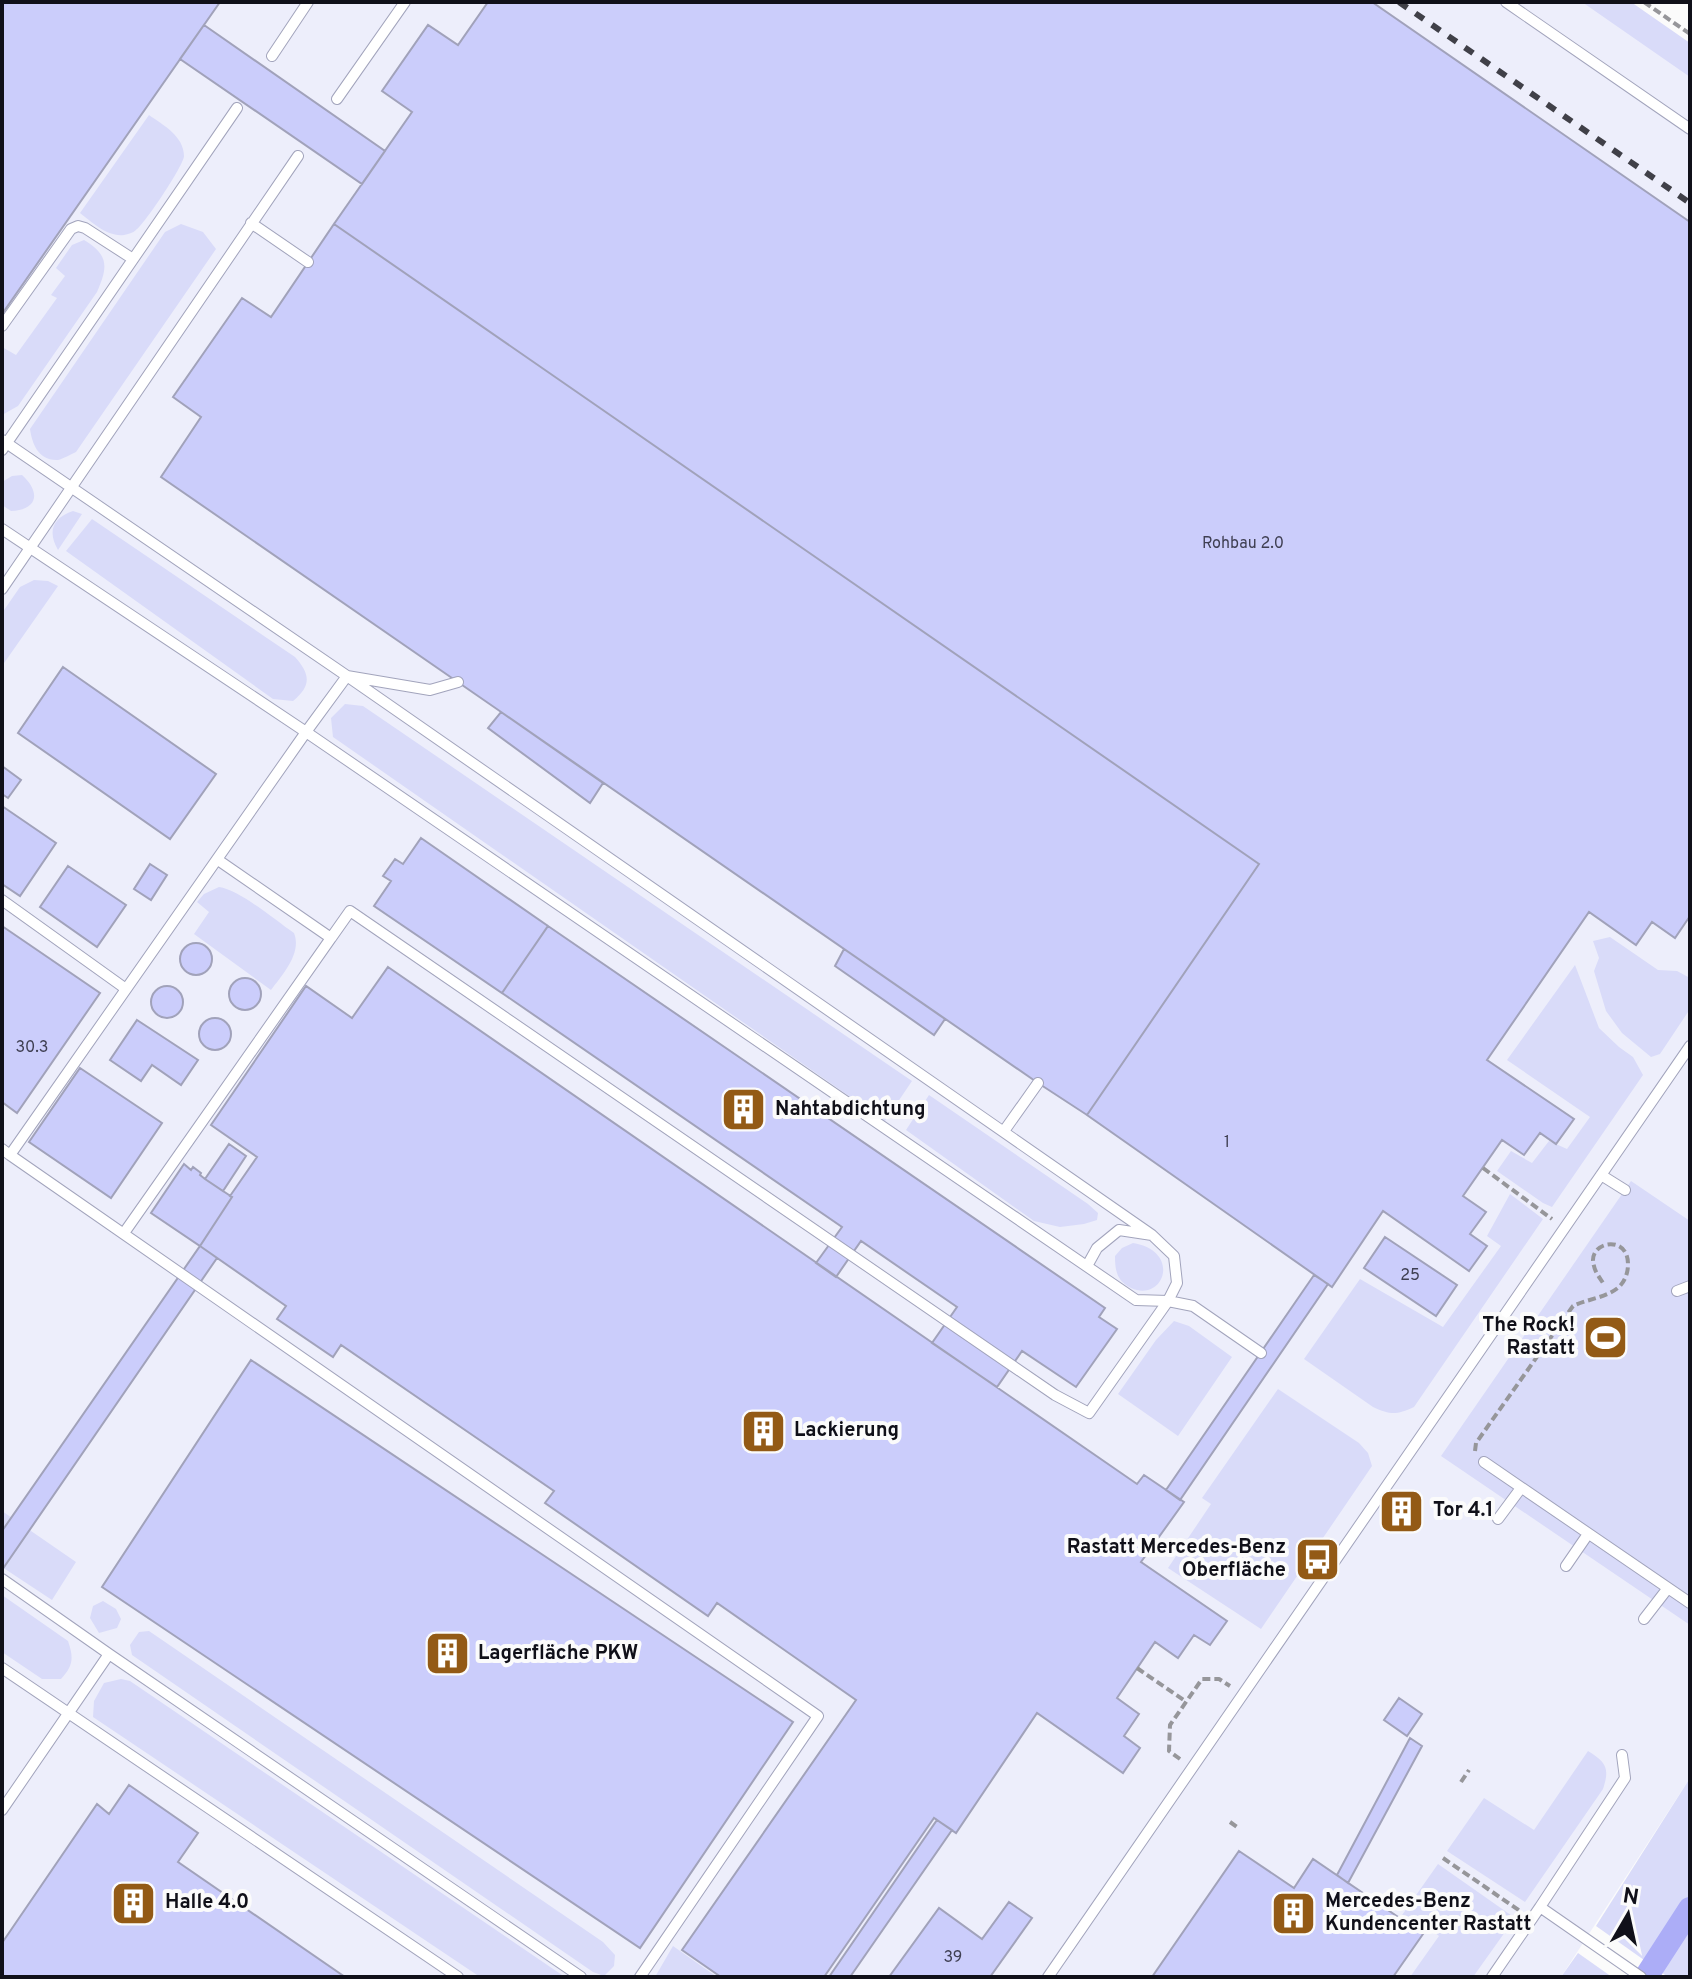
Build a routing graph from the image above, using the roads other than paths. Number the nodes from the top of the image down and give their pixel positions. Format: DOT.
graph roads {
  1 [pos="308,2"];
  2 [pos="405,2"];
  3 [pos="1506,2"];
  4 [pos="272,56"];
  5 [pos="337,99"];
  6 [pos="237,108"];
  7 [pos="1690,129"];
  8 [pos="298,156"];
  9 [pos="251,223"];
  10 [pos="133,259"];
  11 [pos="308,262"];
  12 [pos="2,326"];
  13 [pos="4,445"];
  14 [pos="71,488"];
  15 [pos="2,529"];
  16 [pos="30,548"];
  17 [pos="2,589"];
  18 [pos="347,676"];
  19 [pos="458,682"];
  20 [pos="306,732"];
  21 [pos="218,860"];
  22 [pos="2,900"];
  23 [pos="331,938"];
  24 [pos="126,989"];
  25 [pos="1690,1046"];
  26 [pos="1038,1083"];
  27 [pos="1004,1131"];
  28 [pos="6,1152"];
  29 [pos="1601,1175"];
  30 [pos="1625,1190"];
  31 [pos="124,1233"];
  32 [pos="1152,1235"];
  33 [pos="1087,1266"];
  34 [pos="1690,1286"];
  35 [pos="1677,1291"];
  36 [pos="1168,1301"];
  37 [pos="1261,1353"];
  38 [pos="1484,1462"];
  39 [pos="1521,1488"];
  40 [pos="1498,1519"];
  41 [pos="1588,1534"];
  42 [pos="1566,1566"];
  43 [pos="2,1579"];
  44 [pos="1668,1588"];
  45 [pos="1690,1603"];
  46 [pos="1644,1619"];
  47 [pos="109,1654"];
  48 [pos="2,1668"];
  49 [pos="68,1714"];
  50 [pos="1622,1755"];
  51 [pos="2,1810"];
  52 [pos="1540,1907"];
  53 [pos="458,1977"];
  54 [pos="581,1977"];
  55 [pos="640,1977"];
  56 [pos="1048,1977"];
  57 [pos="1492,1977"];
  58 [pos="1641,1977"];
  1 -- 4 [label="lane"];
  2 -- 5 [label="lane"];
  3 -- 7 [label="lane"];
  6 -- 10 [label="lane"];
  8 -- 9 [label="lane"];
  9 -- 11 [label="lane"];
  9 -- 14 [label="lane"];
  10 -- 12 [label="lane"];
  10 -- 13 [label="lane"];
  13 -- 14 [label="lane"];
  14 -- 16 [label="lane"];
  14 -- 18 [label="lane"];
  15 -- 16 [label="lane"];
  16 -- 17 [label="lane"];
  16 -- 20 [label="lane"];
  18 -- 19 [label="lane"];
  18 -- 20 [label="lane"];
  18 -- 27 [label="lane"];
  20 -- 21 [label="lane"];
  20 -- 33 [label="lane"];
  21 -- 23 [label="lane"];
  21 -- 24 [label="lane"];
  22 -- 24 [label="lane"];
  23 -- 31 [label="lane"];
  23 -- 36 [label="lane"];
  24 -- 28 [label="lane"];
  25 -- 29 [label="lane"];
  26 -- 27 [label="lane"];
  27 -- 32 [label="lane"];
  28 -- 31 [label="lane"];
  29 -- 30 [label="lane"];
  29 -- 56 [label="lane"];
  31 -- 55 [label="lane"];
  32 -- 33 [label="lane"];
  32 -- 36 [label="lane"];
  33 -- 36 [label="lane"];
  34 -- 35 [label="lane"];
  36 -- 37 [label="lane"];
  38 -- 39 [label="lane"];
  39 -- 40 [label="lane"];
  39 -- 41 [label="lane"];
  41 -- 42 [label="lane"];
  41 -- 44 [label="lane"];
  43 -- 47 [label="lane"];
  44 -- 45 [label="lane"];
  44 -- 46 [label="lane"];
  47 -- 49 [label="lane"];
  47 -- 54 [label="lane"];
  48 -- 49 [label="lane"];
  49 -- 51 [label="lane"];
  49 -- 53 [label="lane"];
  50 -- 52 [label="lane"];
  52 -- 57 [label="lane"];
  52 -- 58 [label="lane"];
}
